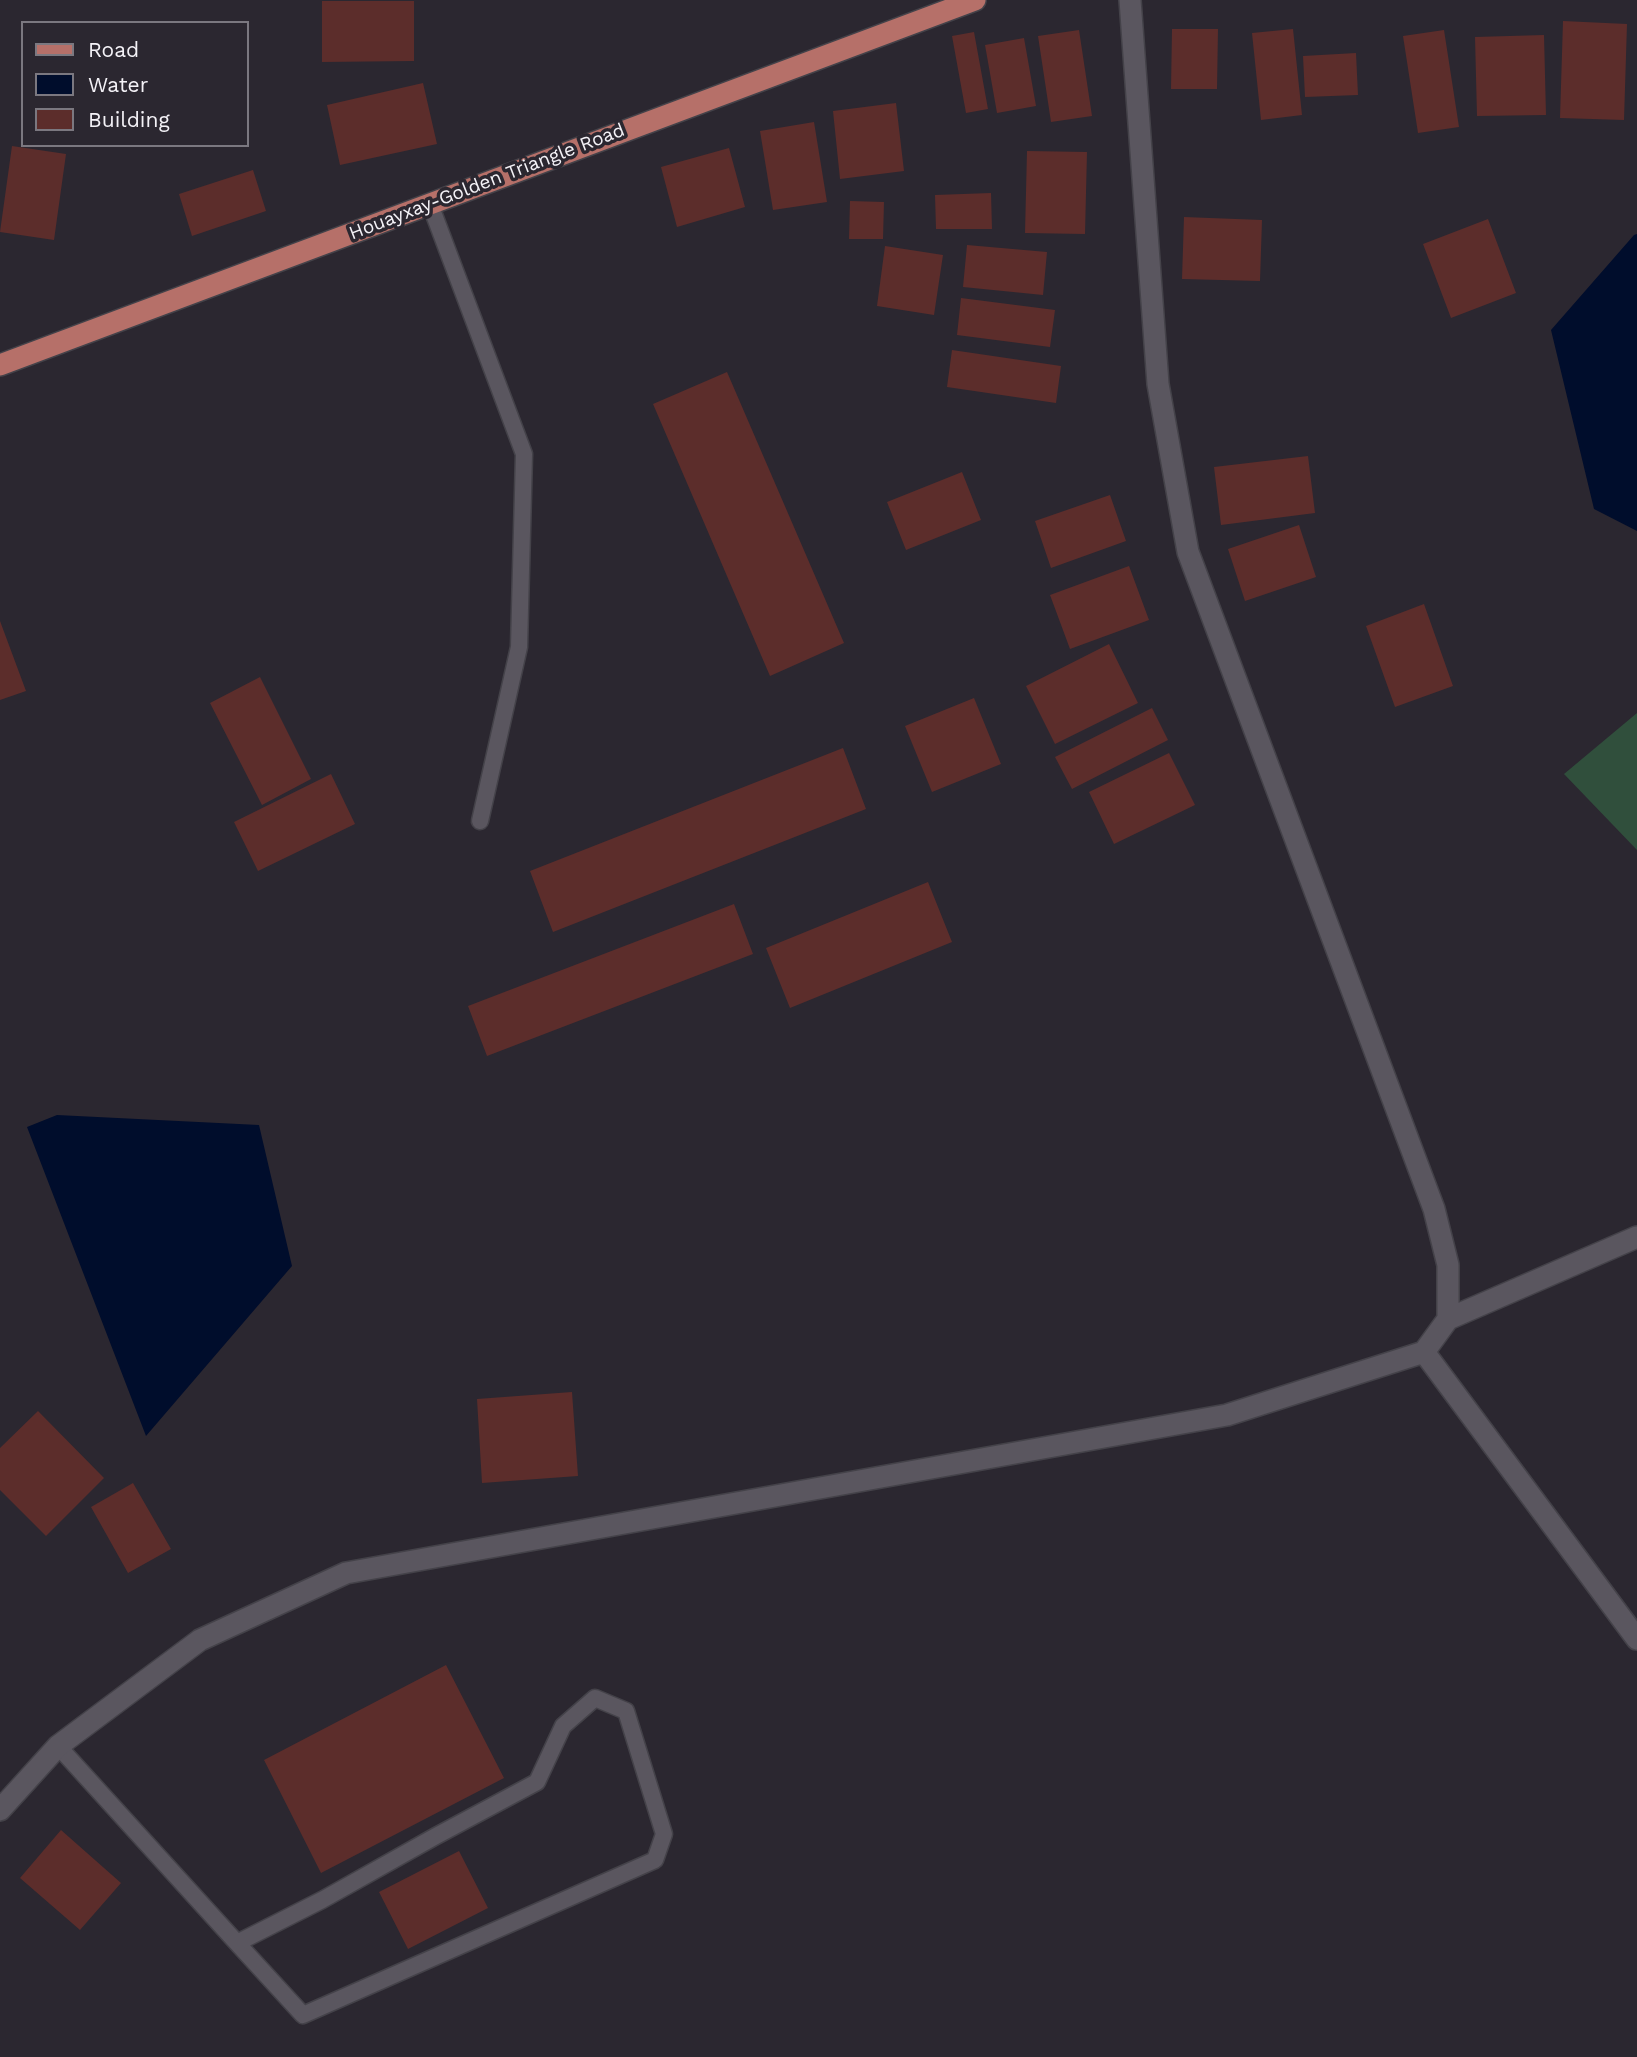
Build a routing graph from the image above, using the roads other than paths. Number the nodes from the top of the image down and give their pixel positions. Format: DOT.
graph roads {
  1 [pos="975,0"];
  2 [pos="1130,0"];
  3 [pos="429,204"];
  4 [pos="0,365"];
  5 [pos="480,821"];
  6 [pos="1637,1237"];
  7 [pos="1448,1319"];
  8 [pos="1424,1352"];
  9 [pos="1637,1639"];
  10 [pos="58,1746"];
  11 [pos="0,1810"];
  12 [pos="237,1942"];
  1 -- 3 [label="main road, Houayxay-Golden Triangle Road"];
  2 -- 7 [label="street"];
  3 -- 4 [label="main road, Houayxay-Golden Triangle Road"];
  3 -- 5 [label="lane"];
  6 -- 7 [label="street"];
  7 -- 8 [label="street"];
  8 -- 9 [label="street"];
  8 -- 10 [label="street"];
  10 -- 11 [label="street"];
  10 -- 12 [label="lane"];
  12 -- 12 [label="lane"];
}
